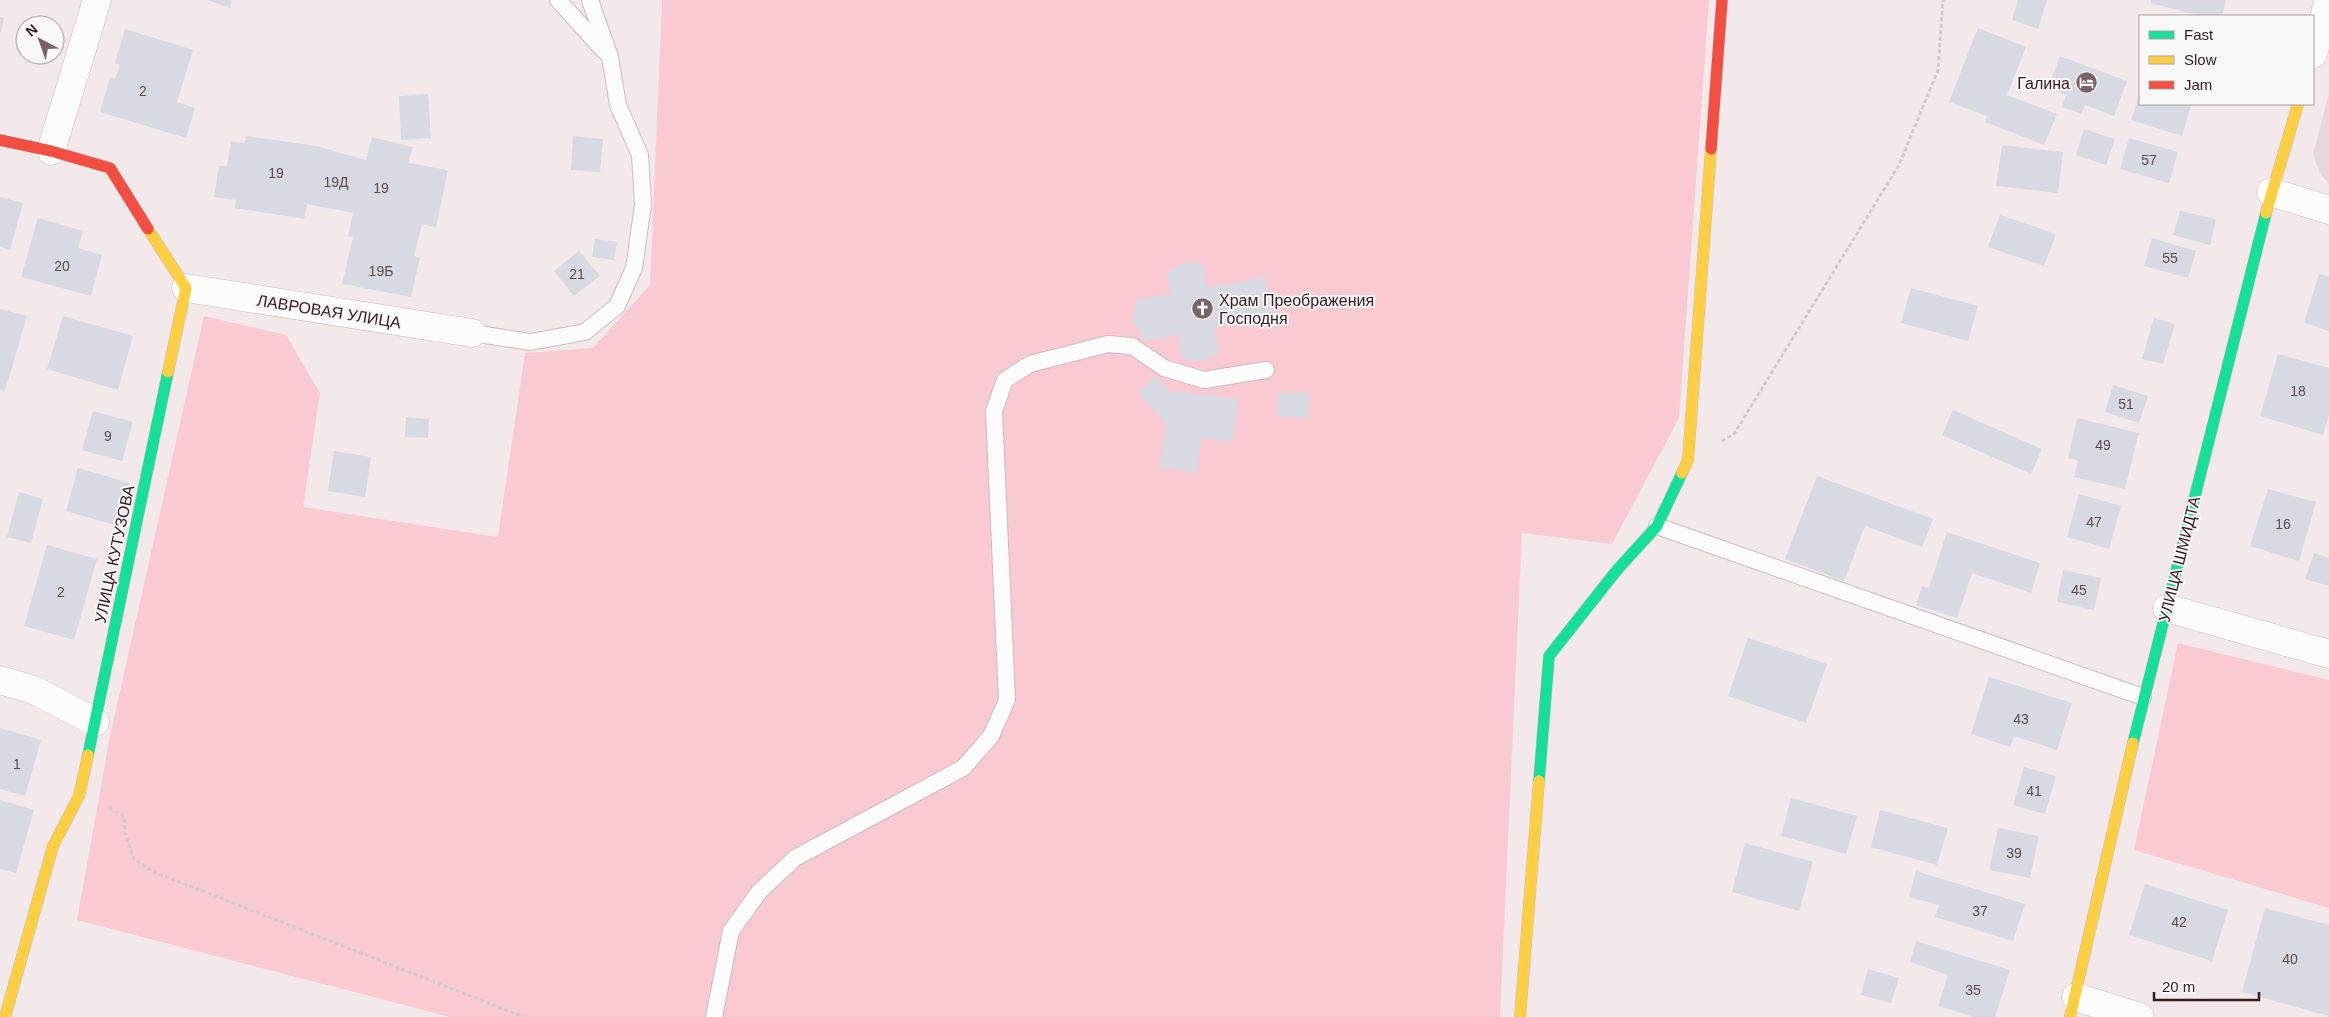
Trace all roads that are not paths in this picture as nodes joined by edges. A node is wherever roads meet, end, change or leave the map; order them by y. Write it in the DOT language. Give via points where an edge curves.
graph roads {
  1 [pos="98,0"];
  2 [pos="558,0"];
  3 [pos="590,0"];
  4 [pos="1722,0"];
  5 [pos="2329,0"];
  6 [pos="2314,51"];
  7 [pos="610,57"];
  8 [pos="2298,105"];
  9 [pos="0,140"];
  10 [pos="51,151"];
  11 [pos="2271,192"];
  12 [pos="2329,210"];
  13 [pos="186,288"];
  14 [pos="472,334"];
  15 [pos="1266,370"];
  16 [pos="1656,526"];
  17 [pos="2167,608"];
  18 [pos="2329,654"];
  19 [pos="0,680"];
  20 [pos="2143,697"];
  21 [pos="95,722"];
  22 [pos="2073,1007"];
  23 [pos="5,1017"];
  24 [pos="714,1017"];
  25 [pos="1520,1017"];
  26 [pos="2140,1017"];
  1 -- 10 [label="street"];
  2 -- 7 [label="lane"];
  3 -- 7 [label="lane"];
  4 -- 16 [label="street" via="1688,460"];
  5 -- 6 [label="street"];
  7 -- 14 [label="lane" via="618,105 640,155 643,205 634,268 617,306 585,332 530,342"];
  8 -- 11 [label="street, УЛИЦА ШМИДТА"];
  9 -- 10 [label="street"];
  10 -- 13 [label="street" via="110,168"];
  11 -- 12 [label="street"];
  11 -- 17 [label="street, УЛИЦА ШМИДТА"];
  13 -- 14 [label="street, ЛАВРОВАЯ УЛИЦА"];
  13 -- 21 [label="street, УЛИЦА КУТУЗОВА"];
  15 -- 24 [label="lane" via="1204,380 1164,368 1132,346 1108,344 1030,364 1005,380 994,411 1007,700 991,736 963,768 795,858 759,892 731,931"];
  16 -- 20 [label="lane"];
  16 -- 25 [label="street" via="1549,656"];
  17 -- 18 [label="street"];
  17 -- 20 [label="street, УЛИЦА ШМИДТА"];
  19 -- 21 [label="street" via="34,690"];
  20 -- 22 [label="street, УЛИЦА ШМИДТА"];
  21 -- 23 [label="street, УЛИЦА КУТУЗОВА" via="78,796 53,846"];
  22 -- 26 [label="street"];
}
